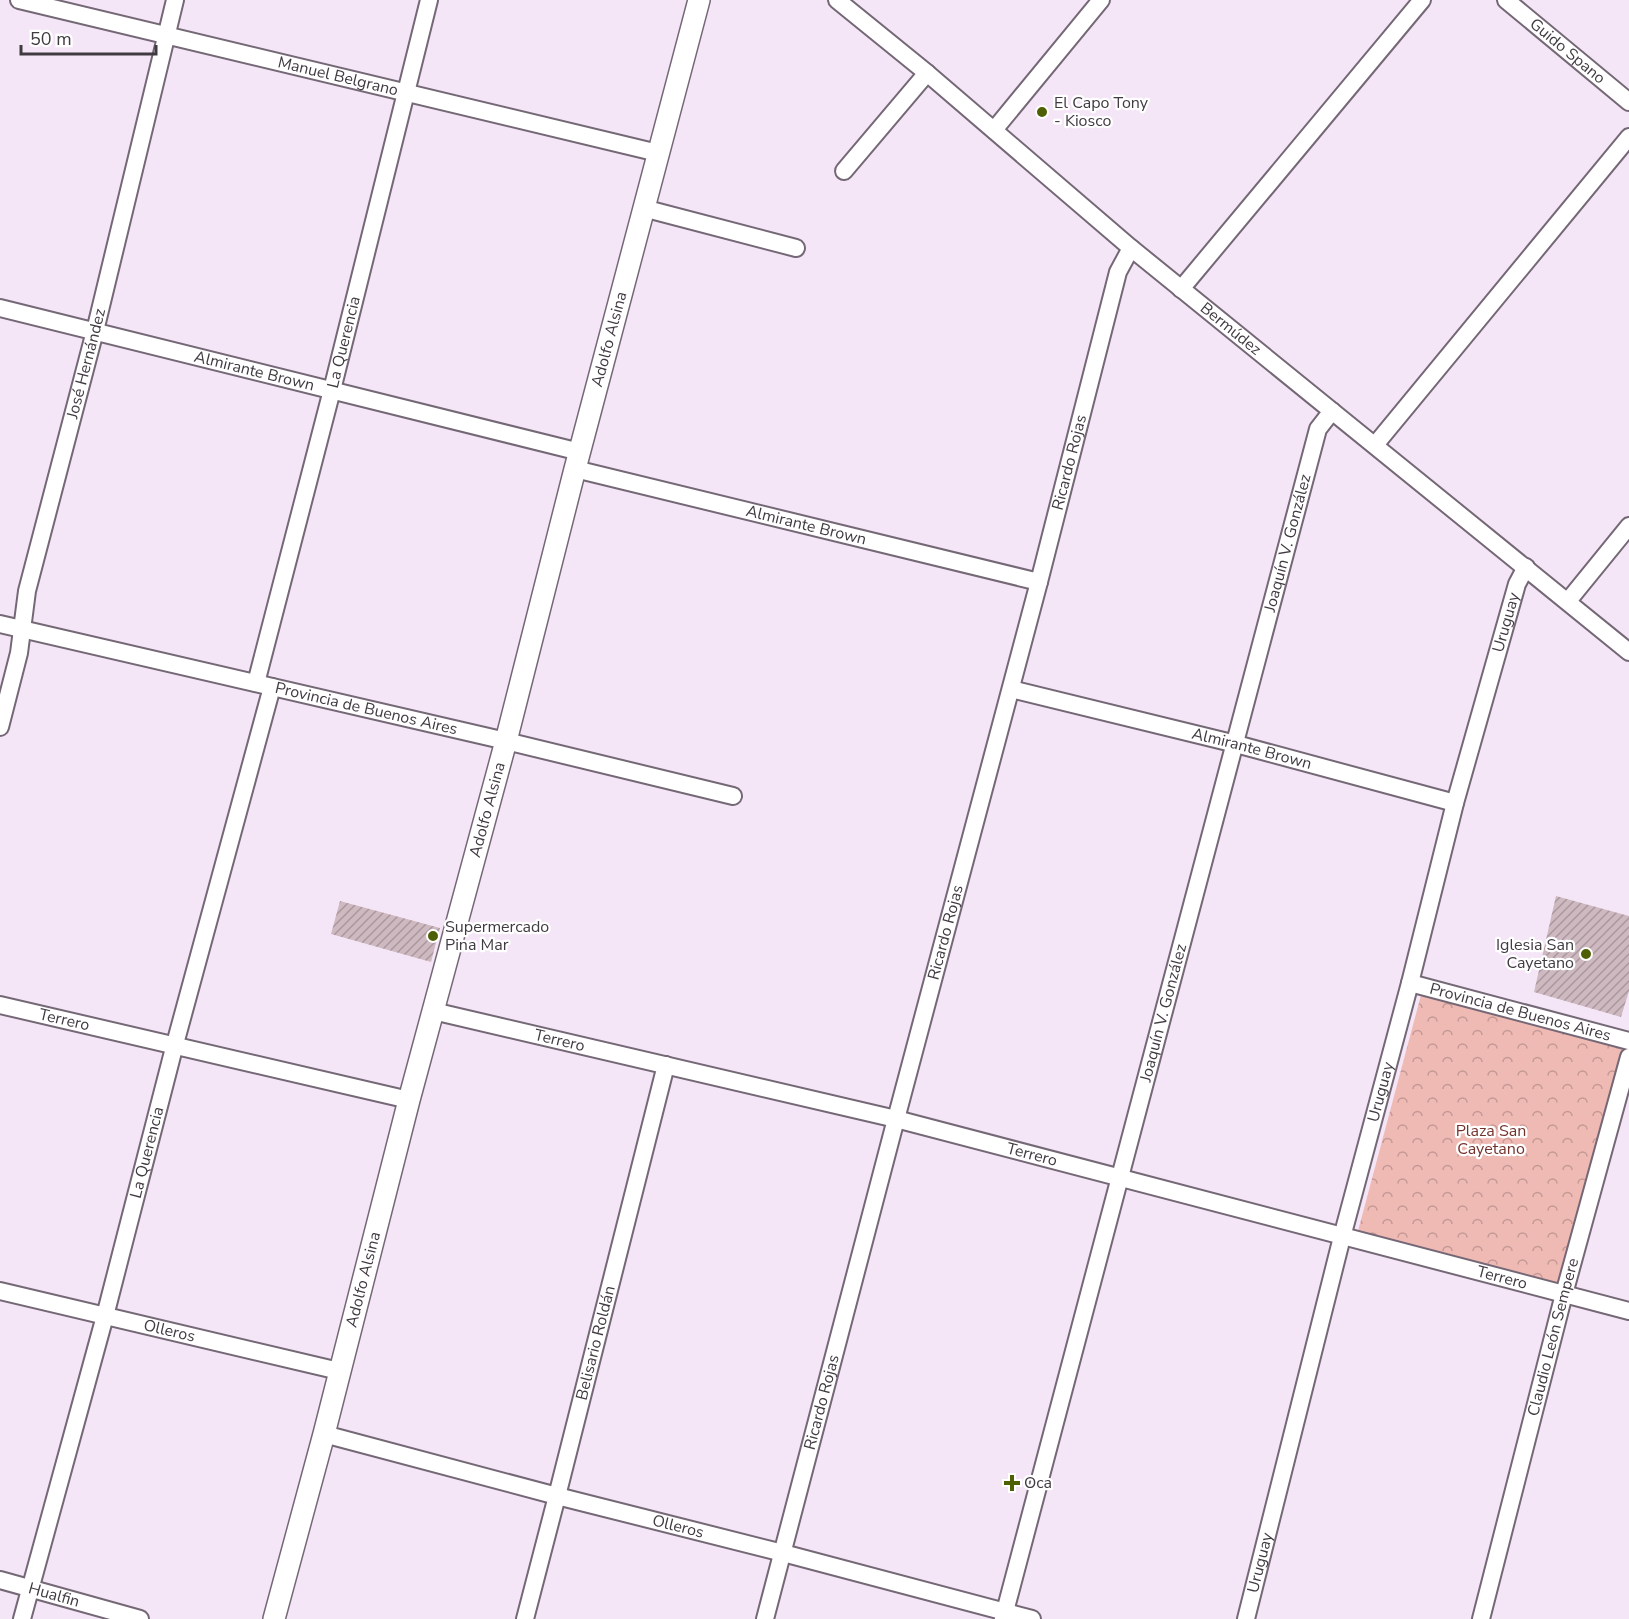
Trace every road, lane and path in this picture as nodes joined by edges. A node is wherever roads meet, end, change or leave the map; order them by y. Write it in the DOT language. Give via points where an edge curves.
graph roads {
  1 [pos="19,0"];
  2 [pos="175,0"];
  3 [pos="429,0"];
  4 [pos="699,0"];
  5 [pos="837,0"];
  6 [pos="1101,0"];
  7 [pos="1422,0"];
  8 [pos="1506,0"];
  9 [pos="166,35"];
  10 [pos="927,73"];
  11 [pos="405,93"];
  12 [pos="1629,102"];
  13 [pos="993,130"];
  14 [pos="1629,137"];
  15 [pos="658,153"];
  16 [pos="844,171"];
  17 [pos="643,208"];
  18 [pos="796,248"];
  19 [pos="1131,248"];
  20 [pos="1181,288"];
  21 [pos="0,308"];
  22 [pos="95,331"];
  23 [pos="332,390"];
  24 [pos="1332,411"];
  25 [pos="1375,445"];
  26 [pos="577,460"];
  27 [pos="1629,526"];
  28 [pos="1526,567"];
  29 [pos="1039,582"];
  30 [pos="1568,601"];
  31 [pos="0,624"];
  32 [pos="23,629"];
  33 [pos="1629,652"];
  34 [pos="264,685"];
  35 [pos="1011,689"];
  36 [pos="0,727"];
  37 [pos="506,741"];
  38 [pos="1236,744"];
  39 [pos="733,796"];
  40 [pos="1455,803"];
  41 [pos="1410,983"];
  42 [pos="0,1005"];
  43 [pos="433,1011"];
  44 [pos="1629,1041"];
  45 [pos="175,1044"];
  46 [pos="1629,1057"];
  47 [pos="666,1065"];
  48 [pos="409,1100"];
  49 [pos="896,1119"];
  50 [pos="1119,1179"];
  51 [pos="1342,1237"];
  52 [pos="0,1291"];
  53 [pos="1564,1294"];
  54 [pos="1629,1311"];
  55 [pos="105,1316"];
  56 [pos="339,1371"];
  57 [pos="324,1434"];
  58 [pos="557,1496"];
  59 [pos="783,1552"];
  60 [pos="0,1581"];
  61 [pos="30,1589"];
  62 [pos="1004,1615"];
  63 [pos="22,1619"];
  64 [pos="140,1619"];
  65 [pos="274,1619"];
  66 [pos="525,1619"];
  67 [pos="765,1619"];
  68 [pos="1032,1619"];
  69 [pos="1246,1619"];
  70 [pos="1481,1619"];
  1 -- 9 [label="street, Manuel Belgrano"];
  2 -- 9 [label="street, José Hernández"];
  3 -- 11 [label="street, La Querencia"];
  4 -- 15 [label="street, Adolfo Alsina"];
  5 -- 10 [label="street, Bermúdez"];
  6 -- 13 [label="street"];
  7 -- 20 [label="street"];
  8 -- 12 [label="street, Guido Spano"];
  9 -- 11 [label="street, Manuel Belgrano"];
  9 -- 22 [label="street, José Hernández"];
  10 -- 13 [label="street, Bermúdez"];
  10 -- 16 [label="street"];
  11 -- 15 [label="street, Manuel Belgrano"];
  11 -- 23 [label="street, La Querencia"];
  13 -- 19 [label="street, Bermúdez"];
  14 -- 25 [label="street"];
  15 -- 17 [label="street, Adolfo Alsina"];
  17 -- 18 [label="street"];
  17 -- 26 [label="street, Adolfo Alsina"];
  19 -- 20 [label="street, Bermúdez"];
  19 -- 29 [label="street, Ricardo Rojas" via="1118,272"];
  20 -- 24 [label="street, Bermúdez"];
  21 -- 22 [label="street, Almirante Brown"];
  22 -- 23 [label="street, Almirante Brown"];
  22 -- 32 [label="street, José Hernández" via="27,591"];
  23 -- 26 [label="street, Almirante Brown"];
  23 -- 34 [label="street, La Querencia"];
  24 -- 25 [label="street, Bermúdez"];
  24 -- 38 [label="street, Joaquín V. González" via="1318,429"];
  25 -- 28 [label="street, Bermúdez"];
  26 -- 29 [label="street, Almirante Brown"];
  26 -- 37 [label="street, Adolfo Alsina"];
  27 -- 30 [label="street"];
  28 -- 30 [label="street, Bermúdez"];
  28 -- 40 [label="street, Uruguay" via="1517,584"];
  29 -- 35 [label="street, Ricardo Rojas"];
  30 -- 33 [label="street, Bermúdez"];
  31 -- 32 [label="street, Provincia de Buenos Aires"];
  32 -- 34 [label="street, Provincia de Buenos Aires"];
  32 -- 36 [label="street, José Hernández"];
  34 -- 37 [label="street, Provincia de Buenos Aires"];
  34 -- 45 [label="street, La Querencia"];
  35 -- 38 [label="street, Almirante Brown"];
  35 -- 49 [label="street, Ricardo Rojas"];
  37 -- 39 [label="street, Provincia de Buenos Aires"];
  37 -- 43 [label="street, Adolfo Alsina"];
  38 -- 40 [label="street, Almirante Brown"];
  38 -- 50 [label="street, Joaquín V. González"];
  40 -- 41 [label="street, Uruguay"];
  41 -- 44 [label="street, Provincia de Buenos Aires"];
  41 -- 51 [label="street, Uruguay"];
  42 -- 45 [label="street, Terrero"];
  43 -- 47 [label="street, Terrero"];
  43 -- 48 [label="street, Adolfo Alsina"];
  45 -- 48 [label="street, Terrero"];
  45 -- 55 [label="street, La Querencia"];
  46 -- 53 [label="street, Claudio León Sempere"];
  47 -- 49 [label="street, Terrero"];
  47 -- 58 [label="street, Belisario Roldán"];
  48 -- 56 [label="street, Adolfo Alsina"];
  49 -- 50 [label="street, Terrero"];
  49 -- 59 [label="street, Ricardo Rojas"];
  50 -- 51 [label="street, Terrero"];
  50 -- 62 [label="street, Joaquín V. González"];
  51 -- 53 [label="street, Terrero"];
  51 -- 69 [label="street, Uruguay"];
  52 -- 55 [label="street, Olleros"];
  53 -- 54 [label="street, Terrero"];
  53 -- 70 [label="street, Claudio León Sempere"];
  55 -- 56 [label="street, Olleros"];
  55 -- 61 [label="street, La Querencia"];
  56 -- 57 [label="street, Adolfo Alsina"];
  57 -- 58 [label="street, Olleros"];
  57 -- 65 [label="street, Adolfo Alsina"];
  58 -- 59 [label="street, Olleros"];
  58 -- 66 [label="street, Belisario Roldán"];
  59 -- 62 [label="street, Olleros"];
  59 -- 67 [label="street, Ricardo Rojas"];
  60 -- 61 [label="street, Hualfin"];
  61 -- 63 [label="street, La Querencia"];
  61 -- 64 [label="street, Hualfin"];
  62 -- 68 [label="street, Olleros"];
}
